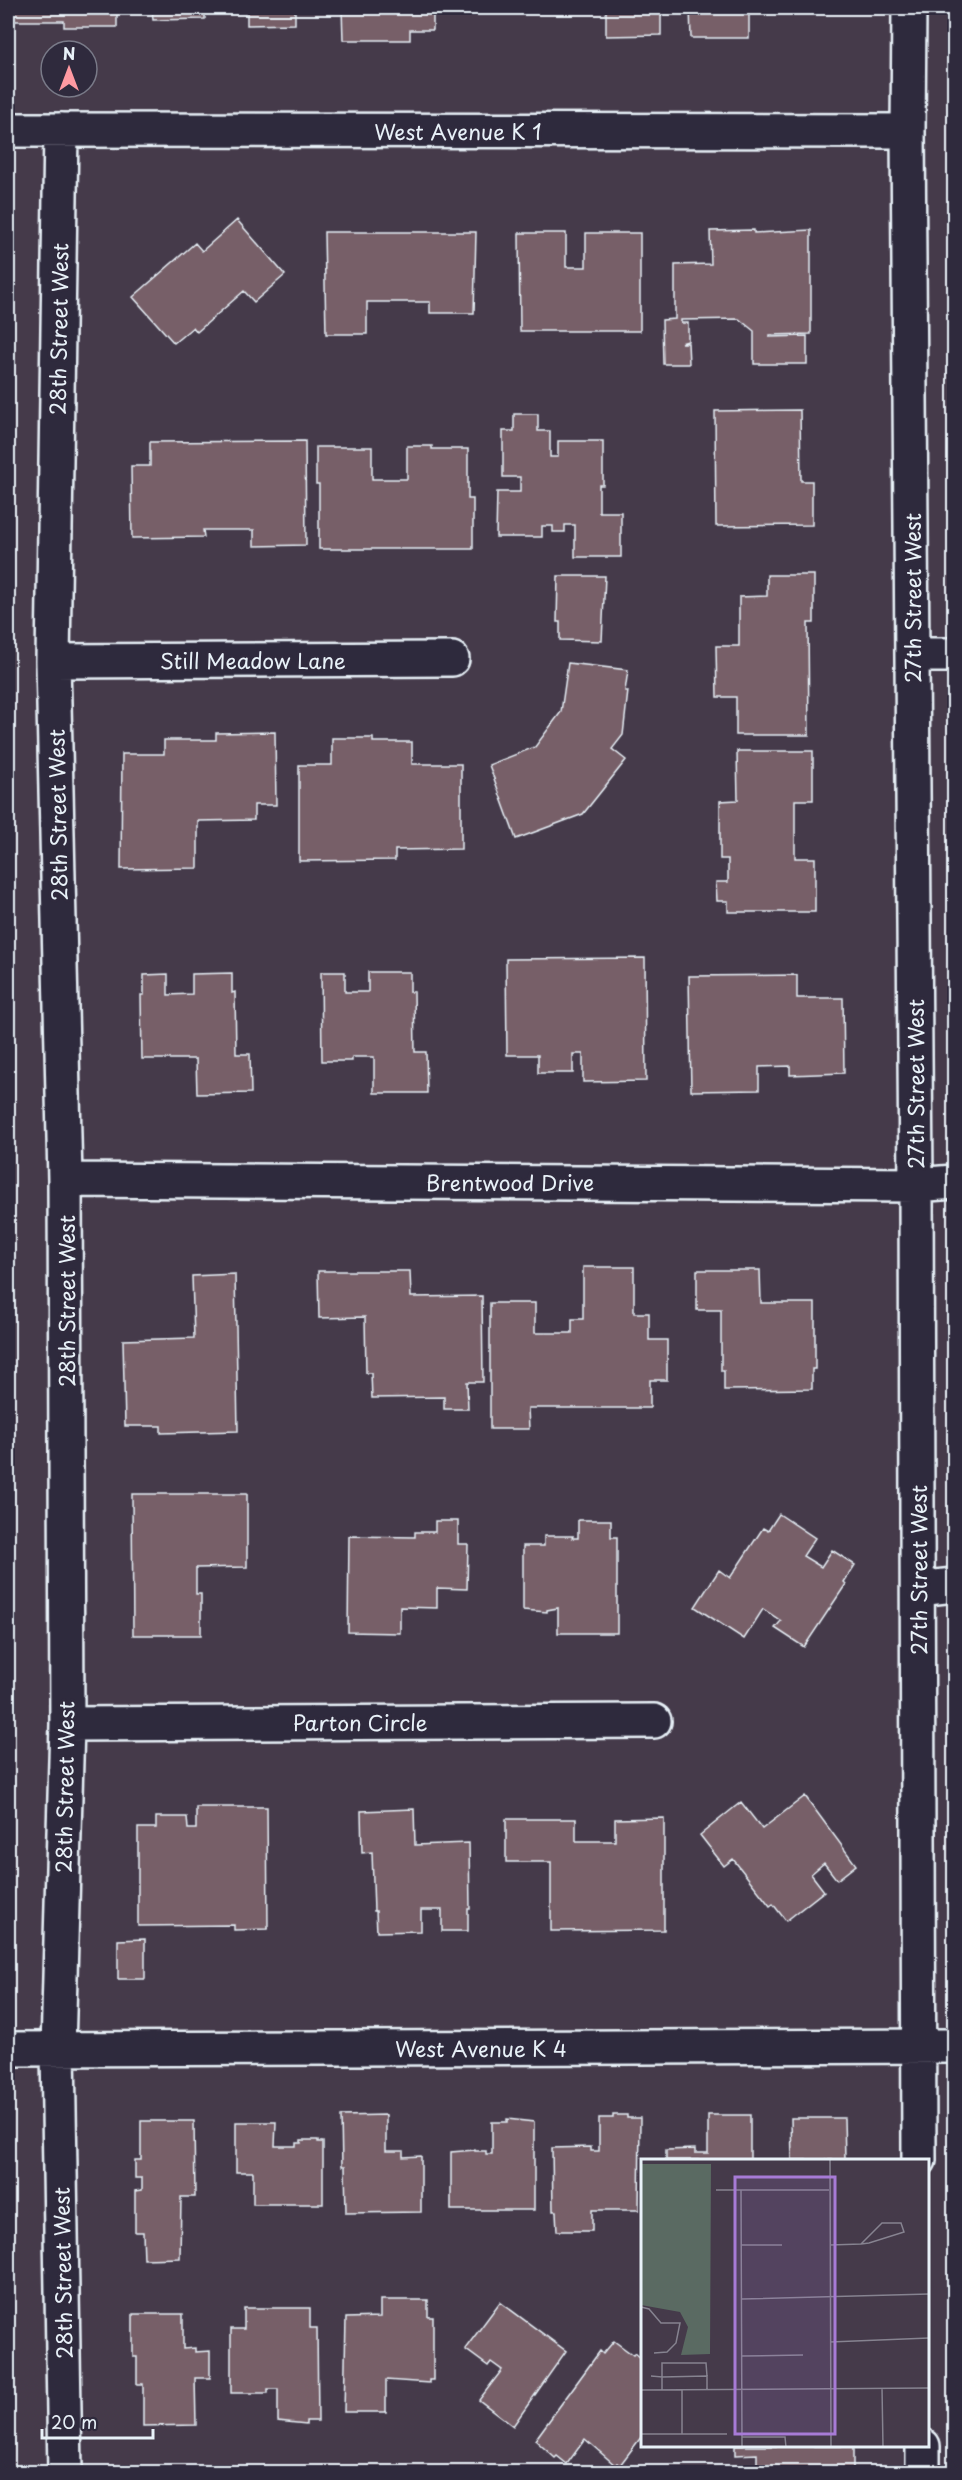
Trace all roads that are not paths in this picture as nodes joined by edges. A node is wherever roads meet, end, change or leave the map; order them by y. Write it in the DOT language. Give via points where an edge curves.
graph roads {
  1 [pos="909,8"];
  2 [pos="8,130"];
  3 [pos="61,130"];
  4 [pos="908,131"];
  5 [pos="912,655"];
  6 [pos="954,655"];
  7 [pos="452,659"];
  8 [pos="53,661"];
  9 [pos="65,1180"];
  10 [pos="954,1182"];
  11 [pos="916,1185"];
  12 [pos="954,1585"];
  13 [pos="918,1589"];
  14 [pos="654,1721"];
  15 [pos="67,1724"];
  16 [pos="954,2046"];
  17 [pos="918,2047"];
  18 [pos="8,2049"];
  19 [pos="58,2049"];
  20 [pos="919,2159"];
  21 [pos="923,2447"];
  22 [pos="65,2472"];
  23 [pos="923,2472"];
  1 -- 4 [label="street, 27th Street West"];
  2 -- 3 [label="street, West Avenue K 1"];
  3 -- 4 [label="street, West Avenue K 1"];
  3 -- 8 [label="street, 28th Street West"];
  4 -- 5 [label="street, 27th Street West"];
  5 -- 6 [label="street"];
  5 -- 11 [label="street, 27th Street West"];
  7 -- 8 [label="street, Still Meadow Lane"];
  8 -- 9 [label="street, 28th Street West"];
  9 -- 11 [label="street, Brentwood Drive"];
  9 -- 15 [label="street, 28th Street West"];
  10 -- 11 [label="street, Brentwood Drive"];
  11 -- 13 [label="street, 27th Street West"];
  12 -- 13 [label="street"];
  13 -- 17 [label="street, 27th Street West"];
  14 -- 15 [label="street, Parton Circle"];
  15 -- 19 [label="street, 28th Street West"];
  16 -- 17 [label="street, West Avenue K 4"];
  17 -- 19 [label="street, West Avenue K 4"];
  17 -- 20 [label="street, 27th Street West"];
  18 -- 19 [label="street, West Avenue K 4"];
  19 -- 22 [label="street, 28th Street West"];
  21 -- 23 [label="street"];
}
